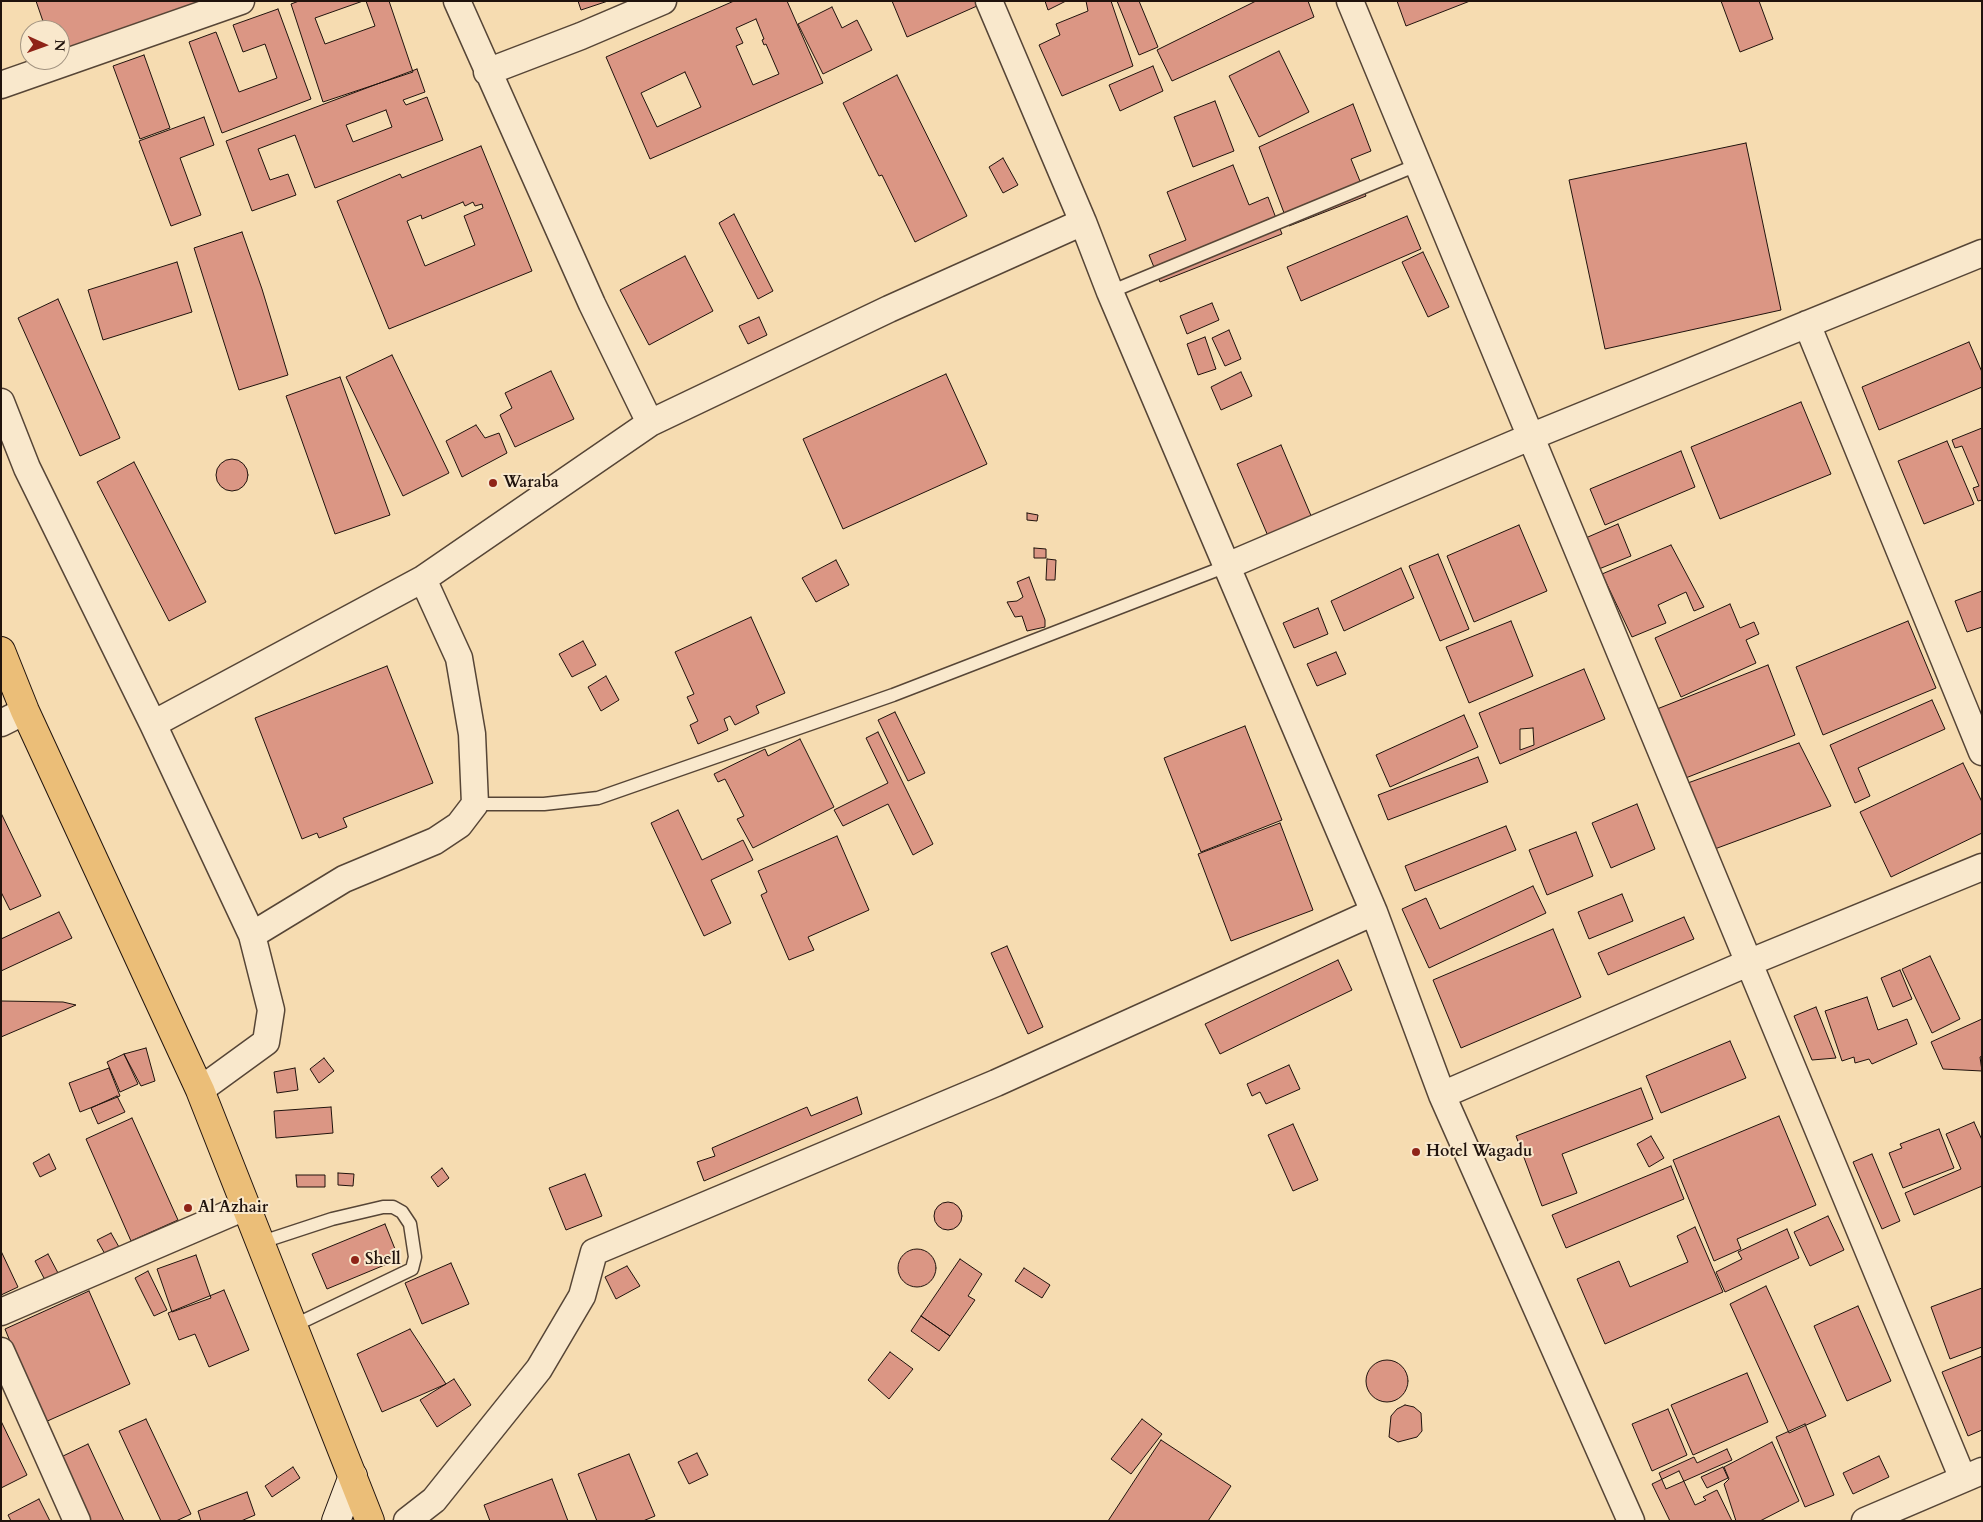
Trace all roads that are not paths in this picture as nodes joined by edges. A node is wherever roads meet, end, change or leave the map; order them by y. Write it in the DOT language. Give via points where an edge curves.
graph roads {
  1 [pos="241,1"];
  2 [pos="457,1"];
  3 [pos="663,1"];
  4 [pos="989,1"];
  5 [pos="1350,1"];
  6 [pos="487,72"];
  7 [pos="1,85"];
  8 [pos="1417,165"];
  9 [pos="1082,222"];
  10 [pos="1982,253"];
  11 [pos="1110,292"];
  12 [pos="1807,324"];
  13 [pos="1,402"];
  14 [pos="650,423"];
  15 [pos="1530,437"];
  16 [pos="1226,566"];
  17 [pos="423,579"];
  18 [pos="1,651"];
  19 [pos="13,717"];
  20 [pos="153,724"];
  21 [pos="1982,752"];
  22 [pos="475,804"];
  23 [pos="1982,867"];
  24 [pos="1374,912"];
  25 [pos="252,935"];
  26 [pos="1748,963"];
  27 [pos="200,1090"];
  28 [pos="1442,1095"];
  29 [pos="245,1207"];
  30 [pos="259,1243"];
  31 [pos="1,1312"];
  32 [pos="293,1326"];
  33 [pos="2,1353"];
  34 [pos="1972,1475"];
  35 [pos="353,1476"];
  36 [pos="77,1521"];
  37 [pos="336,1521"];
  38 [pos="370,1521"];
  39 [pos="407,1521"];
  40 [pos="1631,1521"];
  41 [pos="1865,1521"];
  1 -- 7 [label="street"];
  2 -- 6 [label="street"];
  3 -- 6 [label="street"];
  4 -- 9 [label="street"];
  5 -- 8 [label="street"];
  6 -- 14 [label="street"];
  8 -- 11 [label="lane"];
  8 -- 15 [label="street"];
  9 -- 11 [label="street"];
  9 -- 14 [label="street" via="889,309"];
  10 -- 12 [label="street"];
  11 -- 16 [label="street"];
  12 -- 15 [label="street"];
  12 -- 21 [label="street"];
  13 -- 20 [label="street" via="27,468"];
  14 -- 17 [label="street"];
  15 -- 16 [label="street"];
  15 -- 26 [label="street"];
  16 -- 22 [label="lane" via="893,695 598,798 544,804"];
  16 -- 24 [label="street"];
  17 -- 20 [label="street"];
  17 -- 22 [label="street" via="459,658 472,734"];
  18 -- 19 [label="main road"];
  19 -- 27 [label="main road"];
  20 -- 25 [label="street"];
  22 -- 25 [label="street" via="459,825 435,841 344,879"];
  23 -- 26 [label="street"];
  24 -- 28 [label="street"];
  24 -- 39 [label="street" via="996,1083 594,1252 582,1296 539,1369 434,1500"];
  25 -- 27 [label="street" via="271,1010 266,1042"];
  26 -- 28 [label="street"];
  26 -- 34 [label="street"];
  27 -- 29 [label="main road"];
  28 -- 40 [label="street"];
  29 -- 30 [label="main road"];
  29 -- 31 [label="street"];
  30 -- 32 [label="main road"];
  30 -- 32 [label="lane" via="332,1219 383,1207 402,1212 410,1224 415,1257 412,1269"];
  32 -- 35 [label="main road"];
  33 -- 36 [label="street"];
  34 -- 41 [label="street"];
  35 -- 37 [label="main road"];
  35 -- 38 [label="main road"];
}
